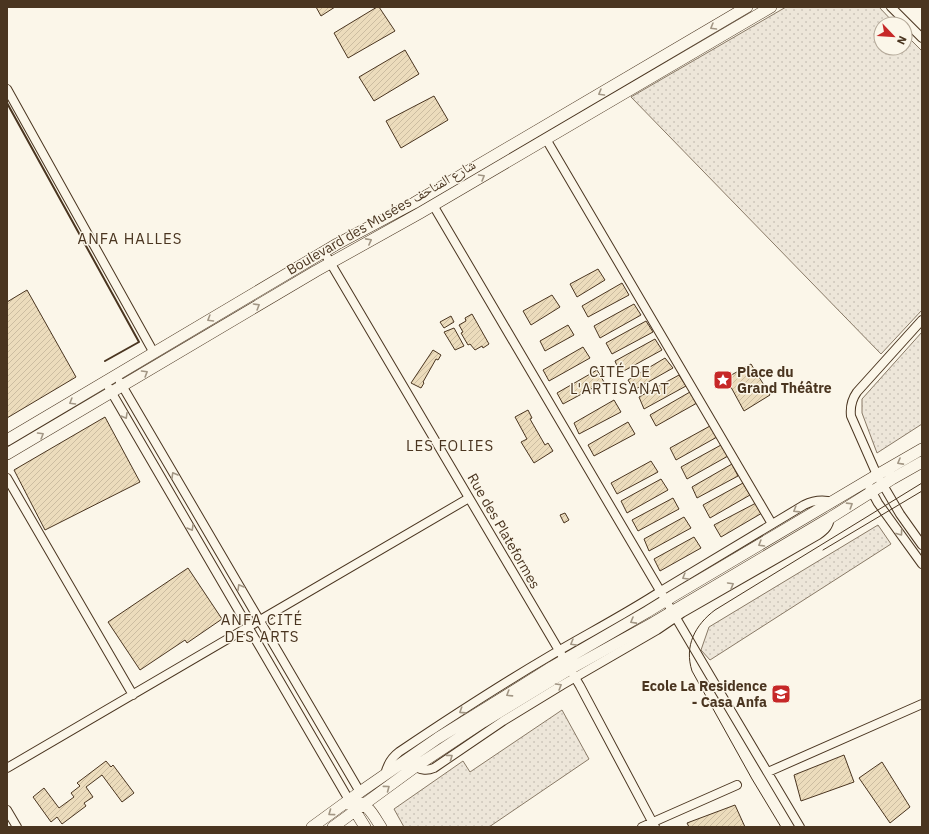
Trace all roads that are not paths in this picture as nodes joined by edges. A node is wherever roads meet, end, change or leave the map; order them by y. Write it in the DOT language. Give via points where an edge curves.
graph roads {
  1 [pos="747,7"];
  2 [pos="771,7"];
  3 [pos="891,7"];
  4 [pos="922,38"];
  5 [pos="7,89"];
  6 [pos="546,139"];
  7 [pos="433,205"];
  8 [pos="324,252"];
  9 [pos="331,262"];
  10 [pos="922,320"];
  11 [pos="154,353"];
  12 [pos="116,376"];
  13 [pos="106,382"];
  14 [pos="122,386"];
  15 [pos="112,393"];
  16 [pos="7,440"];
  17 [pos="922,449"];
  18 [pos="7,454"];
  19 [pos="922,462"];
  20 [pos="877,475"];
  21 [pos="7,478"];
  22 [pos="866,481"];
  23 [pos="883,485"];
  24 [pos="872,492"];
  25 [pos="469,498"];
  26 [pos="833,502"];
  27 [pos="772,524"];
  28 [pos="922,545"];
  29 [pos="922,564"];
  30 [pos="663,596"];
  31 [pos="674,614"];
  32 [pos="260,621"];
  33 [pos="249,628"];
  34 [pos="567,664"];
  35 [pos="133,695"];
  36 [pos="922,704"];
  37 [pos="7,768"];
  38 [pos="768,772"];
  39 [pos="737,785"];
  40 [pos="360,792"];
  41 [pos="349,800"];
  42 [pos="360,808"];
  43 [pos="7,810"];
  44 [pos="654,825"];
  45 [pos="17,827"];
  46 [pos="312,827"];
  47 [pos="333,827"];
  48 [pos="365,827"];
  49 [pos="381,827"];
  50 [pos="642,827"];
  51 [pos="800,827"];
  1 -- 8 [label="street, Boulevard des Musées شارع المتاحف, one-way" via="414,203"];
  2 -- 6 [label="street, Boulevard des Musées شارع المتاحف"];
  3 -- 4 [label="street"];
  5 -- 11 [label="street"];
  7 -- 6 [label="street, Boulevard des Musées شارع المتاحف, one-way"];
  6 -- 27 [label="street"];
  9 -- 7 [label="street, Boulevard des Musées شارع المتاحف, one-way"];
  7 -- 30 [label="street"];
  8 -- 9 [label="street, Rue des Plateformes"];
  8 -- 11 [label="street, Boulevard des Musées شارع المتاحف, one-way"];
  14 -- 9 [label="street, Boulevard des Musées شارع المتاحف, one-way"];
  9 -- 25 [label="street, Rue des Plateformes"];
  10 -- 20 [label="street" via="857,392 852,401 851,416"];
  11 -- 12 [label="street, Boulevard des Musées شارع المتاحف"];
  12 -- 13 [label="street, Boulevard des Musées شارع المتاحف"];
  12 -- 14 [label="street"];
  13 -- 15 [label="street"];
  13 -- 16 [label="street, Boulevard des Musées شارع المتاحف, one-way"];
  14 -- 15 [label="street, Boulevard des Musées شارع المتاحف"];
  32 -- 14 [label="street, one-way"];
  18 -- 15 [label="street, Boulevard des Musées شارع المتاحف, one-way"];
  15 -- 33 [label="street, one-way"];
  17 -- 20 [label="street, one-way"];
  19 -- 23 [label="street"];
  20 -- 22 [label="street"];
  20 -- 23 [label="street"];
  21 -- 35 [label="street"];
  22 -- 24 [label="street"];
  22 -- 26 [label="street"];
  23 -- 24 [label="street"];
  23 -- 28 [label="street"];
  24 -- 29 [label="street, one-way"];
  31 -- 24 [label="street, one-way"];
  25 -- 32 [label="street"];
  25 -- 34 [label="street, Rue des Plateformes"];
  26 -- 27 [label="street, one-way" via="813,501"];
  26 -- 30 [label="street, one-way"];
  27 -- 30 [label="street, one-way"];
  30 -- 31 [label="street"];
  30 -- 34 [label="street, one-way" via="647,612"];
  31 -- 34 [label="street"];
  31 -- 38 [label="street"];
  32 -- 33 [label="street"];
  32 -- 40 [label="street"];
  33 -- 35 [label="street"];
  33 -- 41 [label="street"];
  34 -- 40 [label="street, one-way" via="438,738"];
  42 -- 34 [label="street, one-way" via="415,767"];
  34 -- 44 [label="street, Rue des Plateformes"];
  35 -- 37 [label="street"];
  36 -- 38 [label="street"];
  38 -- 51 [label="street"];
  39 -- 44 [label="street"];
  40 -- 41 [label="street"];
  41 -- 42 [label="street"];
  41 -- 46 [label="street, one-way"];
  42 -- 47 [label="street"];
  42 -- 48 [label="street"];
  42 -- 49 [label="street" via="371,812"];
  43 -- 45 [label="street"];
  44 -- 50 [label="street"];
}
